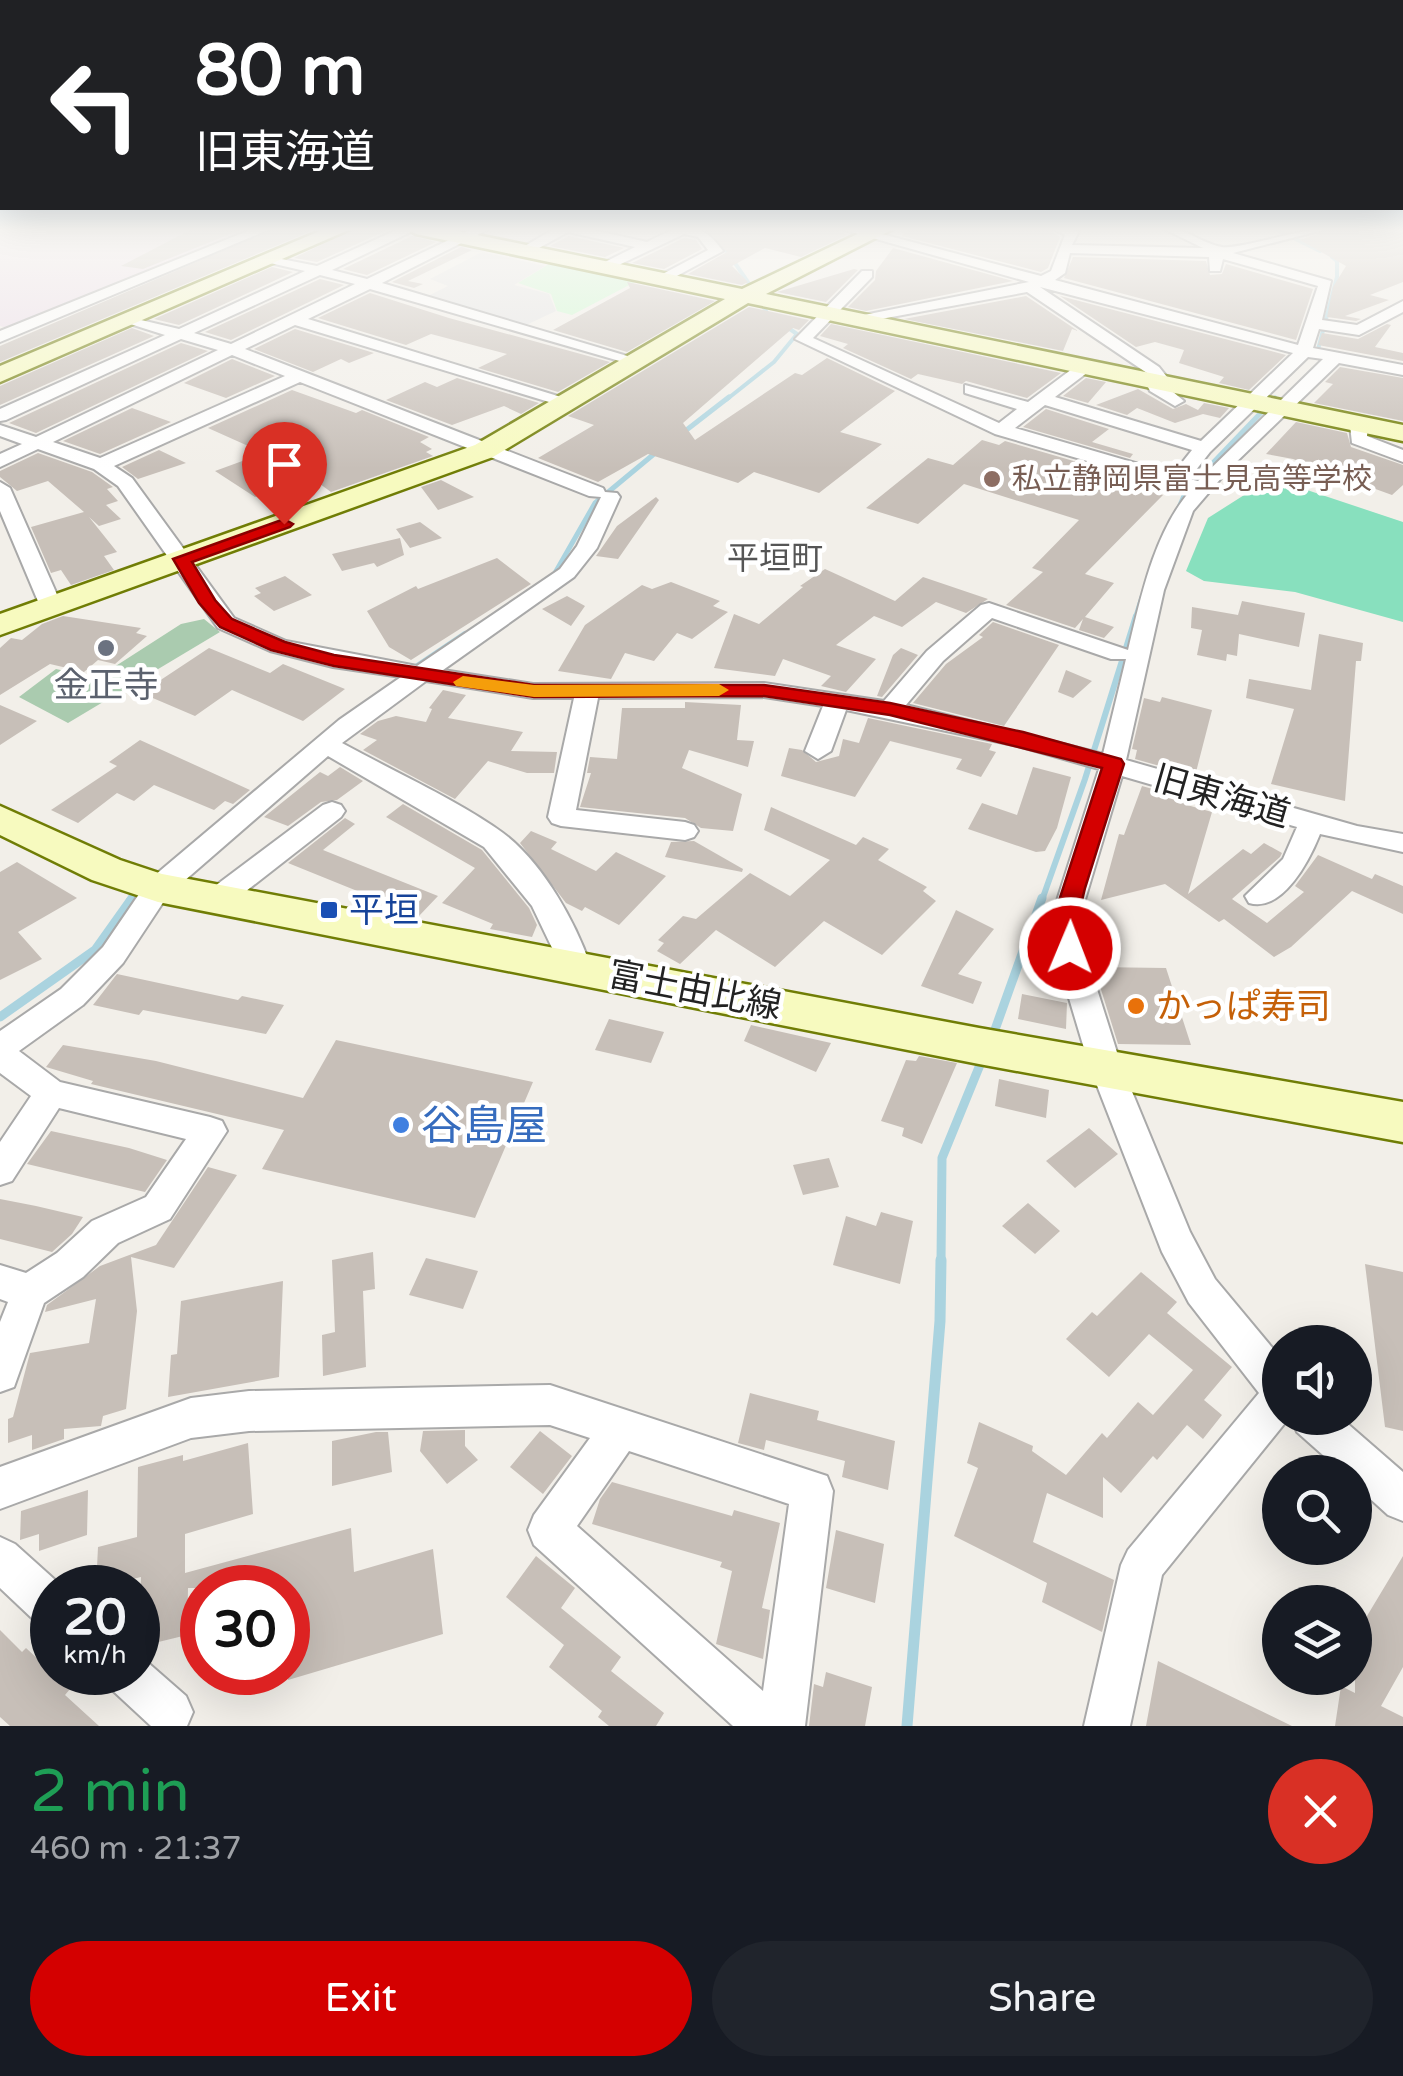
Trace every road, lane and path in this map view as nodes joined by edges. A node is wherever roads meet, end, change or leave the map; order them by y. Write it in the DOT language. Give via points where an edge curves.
graph roads {
  1 [pos="68,309"];
  2 [pos="84,309"];
  3 [pos="154,309"];
  4 [pos="237,309"];
  5 [pos="314,309"];
  6 [pos="451,309"];
  7 [pos="725,309"];
  8 [pos="808,309"];
  9 [pos="834,309"];
  10 [pos="926,309"];
  11 [pos="965,309"];
  12 [pos="1070,309"];
  13 [pos="1136,309"];
  14 [pos="1319,309"];
  15 [pos="1398,309"];
  16 [pos="830,313"];
  17 [pos="982,314"];
  18 [pos="292,319"];
  19 [pos="127,320"];
  20 [pos="864,320"];
  21 [pos="1315,324"];
  22 [pos="182,334"];
  23 [pos="0,337"];
  24 [pos="230,349"];
  25 [pos="1306,351"];
  26 [pos="1333,357"];
  27 [pos="636,361"];
  28 [pos="1086,366"];
  29 [pos="1403,370"];
  30 [pos="0,375"];
  31 [pos="299,376"];
  32 [pos="970,390"];
  33 [pos="1169,392"];
  34 [pos="565,401"];
  35 [pos="1252,401"];
  36 [pos="1036,404"];
  37 [pos="1284,408"];
  38 [pos="0,416"];
  39 [pos="1360,424"];
  40 [pos="0,430"];
  41 [pos="1001,430"];
  42 [pos="1403,433"];
  43 [pos="40,441"];
  44 [pos="1204,448"];
  45 [pos="484,451"];
  46 [pos="1403,456"];
  47 [pos="0,460"];
  48 [pos="100,464"];
  49 [pos="1186,485"];
  50 [pos="0,488"];
  51 [pos="22,533"];
  52 [pos="0,545"];
  53 [pos="182,559"];
  54 [pos="51,606"];
  55 [pos="0,625"];
  56 [pos="1118,654"];
  57 [pos="408,672"];
  58 [pos="587,692"];
  59 [pos="836,701"];
  60 [pos="890,709"];
  61 [pos="326,744"];
  62 [pos="818,750"];
  63 [pos="1100,760"];
  64 [pos="332,811"];
  65 [pos="0,819"];
  66 [pos="1312,822"];
  67 [pos="684,831"];
  68 [pos="1403,844"];
  69 [pos="150,885"];
  70 [pos="1260,896"];
  71 [pos="216,899"];
  72 [pos="576,967"];
  73 [pos="0,1051"];
  74 [pos="1105,1066"];
  75 [pos="50,1093"];
  76 [pos="1403,1122"];
  77 [pos="0,1170"];
  78 [pos="15,1287"];
  79 [pos="1262,1366"];
  80 [pos="0,1373"];
  81 [pos="1262,1420"];
  82 [pos="618,1431"];
  83 [pos="1330,1435"];
  84 [pos="0,1488"];
  85 [pos="1403,1500"];
  86 [pos="0,1559"];
  87 [pos="30,1586"];
  88 [pos="151,1695"];
  89 [pos="170,1712"];
  90 [pos="768,1726"];
  91 [pos="782,1726"];
  92 [pos="1106,1726"];
  1 -- 23 [label="street"];
  2 -- 19 [label="street"];
  3 -- 19 [label="street"];
  4 -- 22 [label="street"];
  5 -- 18 [label="street"];
  6 -- 27 [label="street"];
  7 -- 27 [label="street"];
  8 -- 16 [label="street"];
  9 -- 16 [label="street"];
  10 -- 20 [label="street"];
  11 -- 17 [label="street"];
  12 -- 33 [label="street" via="1153,370"];
  13 -- 25 [label="street"];
  14 -- 21 [label="street"];
  15 -- 21 [label="street" via="1359,330"];
  16 -- 20 [label="street"];
  16 -- 41 [label="street" via="804,339"];
  18 -- 24 [label="street"];
  18 -- 34 [label="street"];
  19 -- 22 [label="street"];
  19 -- 30 [label="street"];
  20 -- 28 [label="street"];
  21 -- 25 [label="street"];
  22 -- 24 [label="street"];
  22 -- 38 [label="street"];
  24 -- 31 [label="street"];
  24 -- 43 [label="street"];
  25 -- 26 [label="street"];
  25 -- 35 [label="street"];
  26 -- 29 [label="street"];
  26 -- 37 [label="street"];
  27 -- 34 [label="street"];
  28 -- 33 [label="street"];
  28 -- 36 [label="street"];
  31 -- 45 [label="street"];
  31 -- 48 [label="street"];
  32 -- 36 [label="street"];
  33 -- 35 [label="street"];
  34 -- 45 [label="street"];
  35 -- 37 [label="street"];
  35 -- 44 [label="street"];
  36 -- 41 [label="street"];
  36 -- 44 [label="street"];
  37 -- 39 [label="street"];
  37 -- 49 [label="street"];
  39 -- 42 [label="street"];
  39 -- 46 [label="street" via="1358,438"];
  40 -- 43 [label="street, 旧東海道"];
  41 -- 49 [label="street"];
  43 -- 47 [label="street"];
  43 -- 48 [label="street, 旧東海道"];
  44 -- 49 [label="street"];
  45 -- 53 [label="street"];
  45 -- 57 [label="street" via="603,494 587,548 566,573"];
  48 -- 53 [label="street, 旧東海道" via="125,482"];
  49 -- 63 [label="street" via="1184,510"];
  50 -- 51 [label="street"];
  51 -- 52 [label="street"];
  51 -- 54 [label="street"];
  53 -- 54 [label="street"];
  53 -- 57 [label="street, 旧東海道" via="226,623 278,646"];
  54 -- 55 [label="street"];
  56 -- 60 [label="street" via="989,610 935,656"];
  57 -- 58 [label="street, 旧東海道"];
  57 -- 61 [label="street"];
  58 -- 59 [label="street, 旧東海道" via="764,690"];
  58 -- 67 [label="street" via="561,817"];
  59 -- 60 [label="street, 旧東海道"];
  59 -- 62 [label="street"];
  60 -- 63 [label="street, 旧東海道"];
  61 -- 69 [label="street"];
  61 -- 72 [label="street" via="510,854"];
  63 -- 66 [label="street, 旧東海道"];
  63 -- 74 [label="street" via="1067,913 1070,948"];
  64 -- 71 [label="street"];
  65 -- 69 [label="street, 富士由比線"];
  66 -- 68 [label="street, 旧東海道"];
  66 -- 70 [label="street" via="1294,864"];
  69 -- 71 [label="street, 富士由比線"];
  69 -- 73 [label="street" via="113,955"];
  71 -- 72 [label="street, 富士由比線"];
  72 -- 74 [label="street, 富士由比線"];
  73 -- 75 [label="street"];
  74 -- 76 [label="street, 富士由比線"];
  74 -- 79 [label="street" via="1175,1240 1202,1291"];
  75 -- 77 [label="street"];
  75 -- 78 [label="street" via="210,1131 158,1208 105,1232 70,1265"];
  78 -- 80 [label="street"];
  81 -- 92 [label="street" via="1142,1565"];
  82 -- 84 [label="street" via="550,1406 249,1411 191,1418"];
  82 -- 90 [label="street" via="549,1530"];
  82 -- 91 [label="street" via="812,1491"];
  83 -- 85 [label="street"];
  86 -- 87 [label="street"];
  88 -- 89 [label="street"];
}
